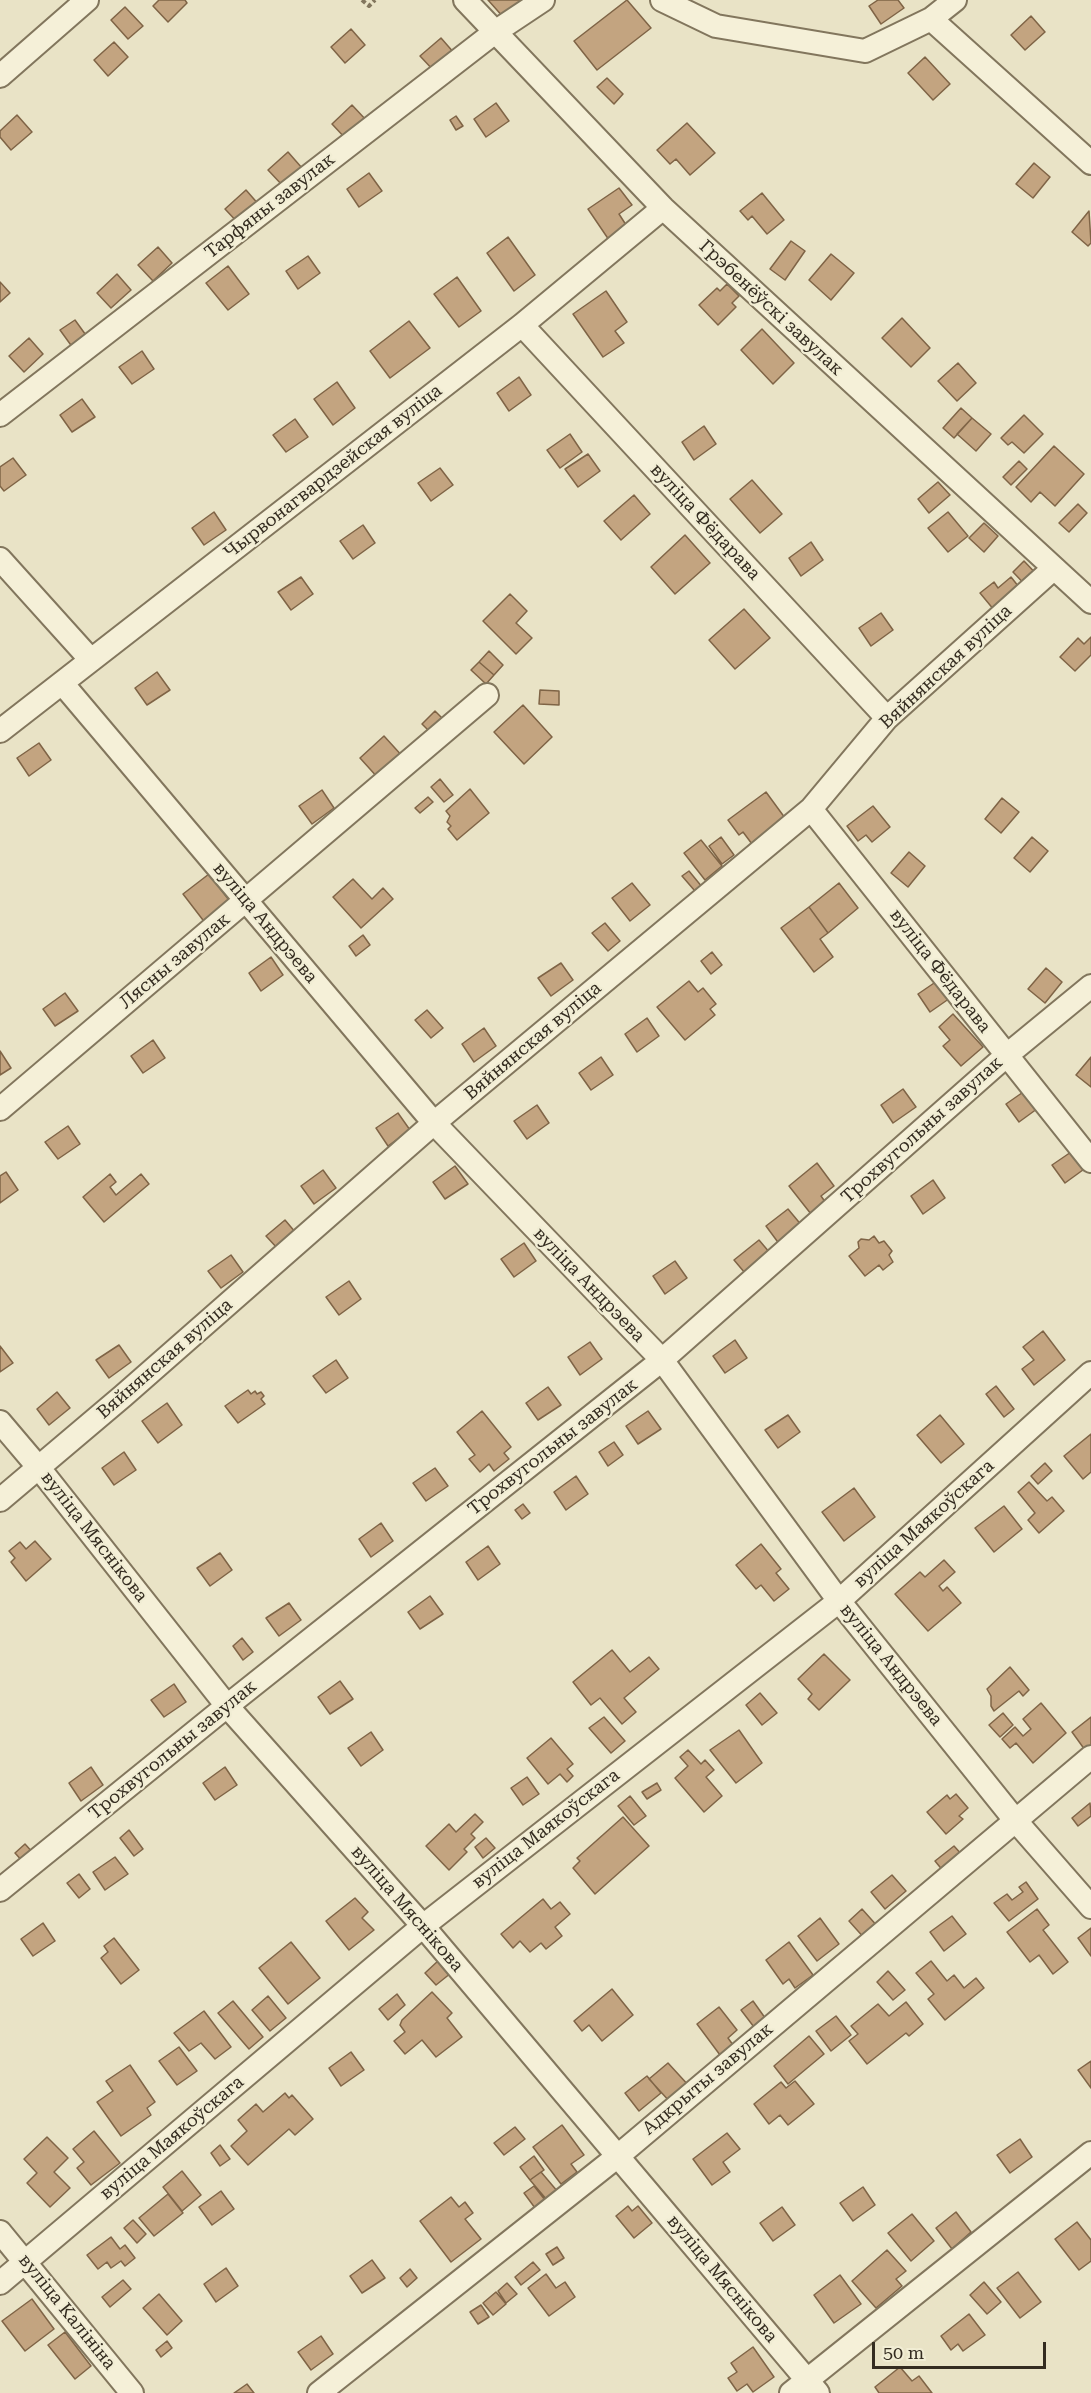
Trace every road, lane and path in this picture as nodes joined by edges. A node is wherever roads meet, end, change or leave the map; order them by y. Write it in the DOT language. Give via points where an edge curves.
graph roads {
  1 [pos="87,0"];
  2 [pos="362,0"];
  3 [pos="375,0"];
  4 [pos="465,0"];
  5 [pos="543,0"];
  6 [pos="662,0"];
  7 [pos="955,0"];
  8 [pos="931,19"];
  9 [pos="495,32"];
  10 [pos="0,76"];
  11 [pos="1091,163"];
  12 [pos="663,208"];
  13 [pos="522,326"];
  14 [pos="0,415"];
  15 [pos="0,559"];
  16 [pos="1053,569"];
  17 [pos="1091,602"];
  18 [pos="91,660"];
  19 [pos="62,683"];
  20 [pos="487,695"];
  21 [pos="887,718"];
  22 [pos="0,731"];
  23 [pos="812,809"];
  24 [pos="246,901"];
  25 [pos="1091,986"];
  26 [pos="1006,1055"];
  27 [pos="0,1109"];
  28 [pos="434,1123"];
  29 [pos="1091,1161"];
  30 [pos="662,1360"];
  31 [pos="1091,1373"];
  32 [pos="0,1422"];
  33 [pos="39,1468"];
  34 [pos="0,1500"];
  35 [pos="839,1601"];
  36 [pos="227,1706"];
  37 [pos="1091,1757"];
  38 [pos="1015,1820"];
  39 [pos="0,1890"];
  40 [pos="1091,1908"];
  41 [pos="423,1926"];
  42 [pos="1091,2153"];
  43 [pos="618,2156"];
  44 [pos="0,2232"];
  45 [pos="26,2262"];
  46 [pos="0,2283"];
  47 [pos="805,2389"];
  48 [pos="132,2393"];
  49 [pos="319,2393"];
  1 -- 10 [label="street"];
  2 -- 3 [label="path" via="369,6"];
  4 -- 9 [label="street, Грэбенёўскі завулак"];
  5 -- 9 [label="street, Тарфяны завулак"];
  6 -- 8 [label="street" via="716,26 865,51"];
  7 -- 8 [label="street"];
  8 -- 11 [label="street"];
  9 -- 12 [label="street, Грэбенёўскі завулак"];
  9 -- 14 [label="street, Тарфяны завулак"];
  12 -- 13 [label="street, Чырвонагвардзейская вуліца"];
  12 -- 16 [label="street, Грэбенёўскі завулак"];
  13 -- 18 [label="street, Чырвонагвардзейская вуліца"];
  13 -- 21 [label="street, вуліца Фёдарава"];
  15 -- 18 [label="street"];
  16 -- 17 [label="street, Грэбенёўскі завулак"];
  16 -- 21 [label="street, Вяйнянская вуліца"];
  18 -- 19 [label="street, Чырвонагвардзейская вуліца"];
  19 -- 22 [label="street, Чырвонагвардзейская вуліца"];
  19 -- 24 [label="street, вуліца Андрэева"];
  20 -- 24 [label="street, Лясны завулак"];
  21 -- 23 [label="street, Вяйнянская вуліца"];
  23 -- 26 [label="street, вуліца Фёдарава"];
  23 -- 28 [label="street, Вяйнянская вуліца"];
  24 -- 27 [label="street, Лясны завулак"];
  24 -- 28 [label="street, вуліца Андрэева"];
  25 -- 26 [label="street, Трохвугольны завулак"];
  26 -- 29 [label="street, вуліца Фёдарава"];
  26 -- 30 [label="street, Трохвугольны завулак"];
  28 -- 30 [label="street, вуліца Андрэева"];
  28 -- 33 [label="street, Вяйнянская вуліца"];
  30 -- 35 [label="street, вуліца Андрэева"];
  30 -- 36 [label="street, Трохвугольны завулак"];
  31 -- 35 [label="street, вуліца Маякоўскага"];
  32 -- 33 [label="street, вуліца Мяснікова"];
  33 -- 34 [label="street, Вяйнянская вуліца"];
  33 -- 36 [label="street, вуліца Мяснікова"];
  35 -- 38 [label="street, вуліца Андрэева"];
  35 -- 41 [label="street, вуліца Маякоўскага"];
  36 -- 39 [label="street, Трохвугольны завулак"];
  36 -- 41 [label="street, вуліца Мяснікова"];
  37 -- 38 [label="street, Адкрыты завулак"];
  38 -- 40 [label="street, вуліца Андрэева"];
  38 -- 43 [label="street, Адкрыты завулак"];
  41 -- 43 [label="street, вуліца Мяснікова"];
  41 -- 45 [label="street, вуліца Маякоўскага"];
  42 -- 47 [label="street"];
  43 -- 47 [label="street, вуліца Мяснікова"];
  43 -- 49 [label="street, Адкрыты завулак"];
  44 -- 45 [label="street, вуліца Калініна"];
  45 -- 46 [label="street, вуліца Маякоўскага"];
  45 -- 48 [label="street, вуліца Калініна"];
}
